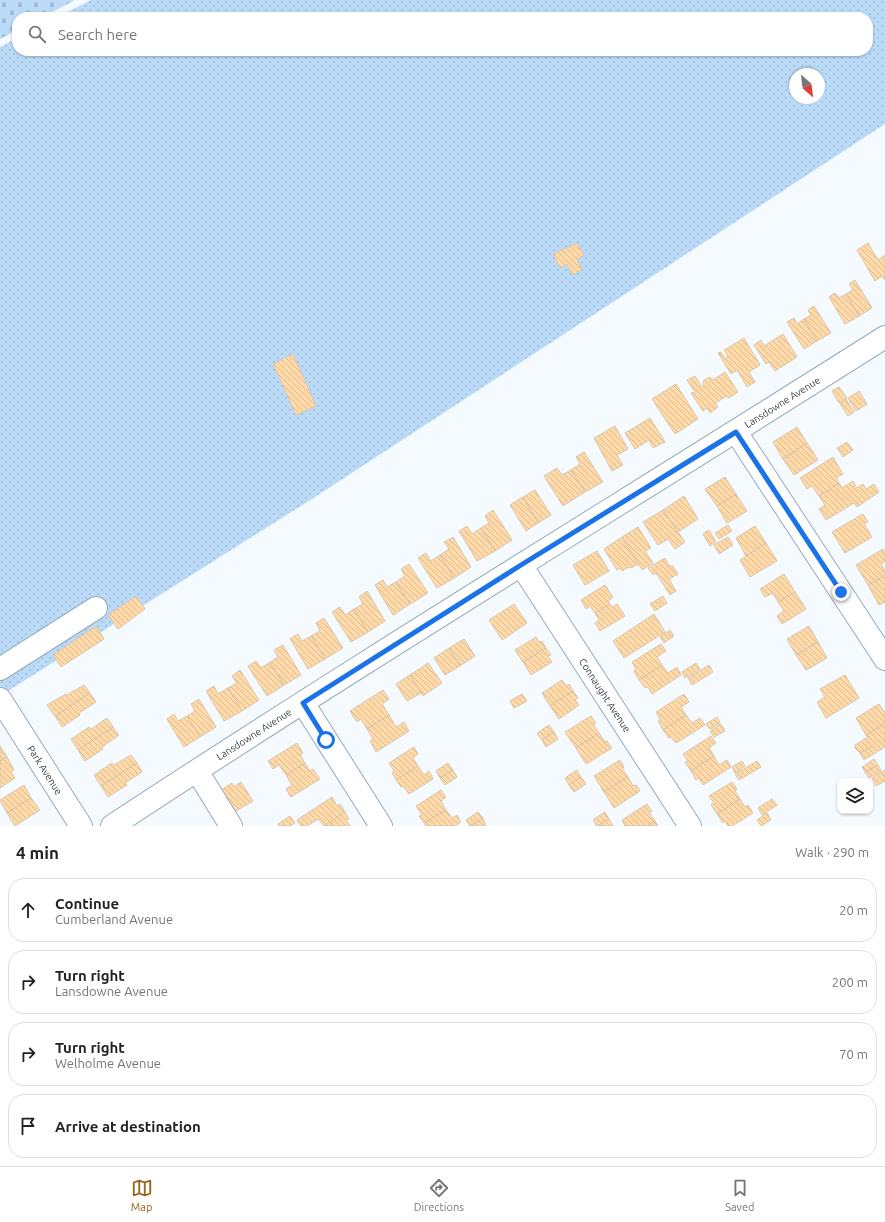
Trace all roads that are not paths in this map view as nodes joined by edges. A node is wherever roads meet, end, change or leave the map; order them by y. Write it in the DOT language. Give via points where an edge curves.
graph roads {
  1 [pos="885,337"];
  2 [pos="736,432"];
  3 [pos="521,565"];
  4 [pos="96,608"];
  5 [pos="885,659"];
  6 [pos="0,669"];
  7 [pos="303,703"];
  8 [pos="3,710"];
  9 [pos="196,771"];
  10 [pos="81,826"];
  11 [pos="112,826"];
  12 [pos="231,826"];
  13 [pos="381,826"];
  14 [pos="690,826"];
  1 -- 2 [label="street, Lansdowne Avenue"];
  2 -- 3 [label="street, Lansdowne Avenue"];
  2 -- 5 [label="street"];
  3 -- 7 [label="street, Lansdowne Avenue"];
  3 -- 14 [label="street, Connaught Avenue"];
  4 -- 6 [label="street"];
  7 -- 9 [label="street, Lansdowne Avenue"];
  7 -- 13 [label="street"];
  8 -- 10 [label="street, Park Avenue"];
  9 -- 11 [label="street, Lansdowne Avenue"];
  9 -- 12 [label="street"];
}
